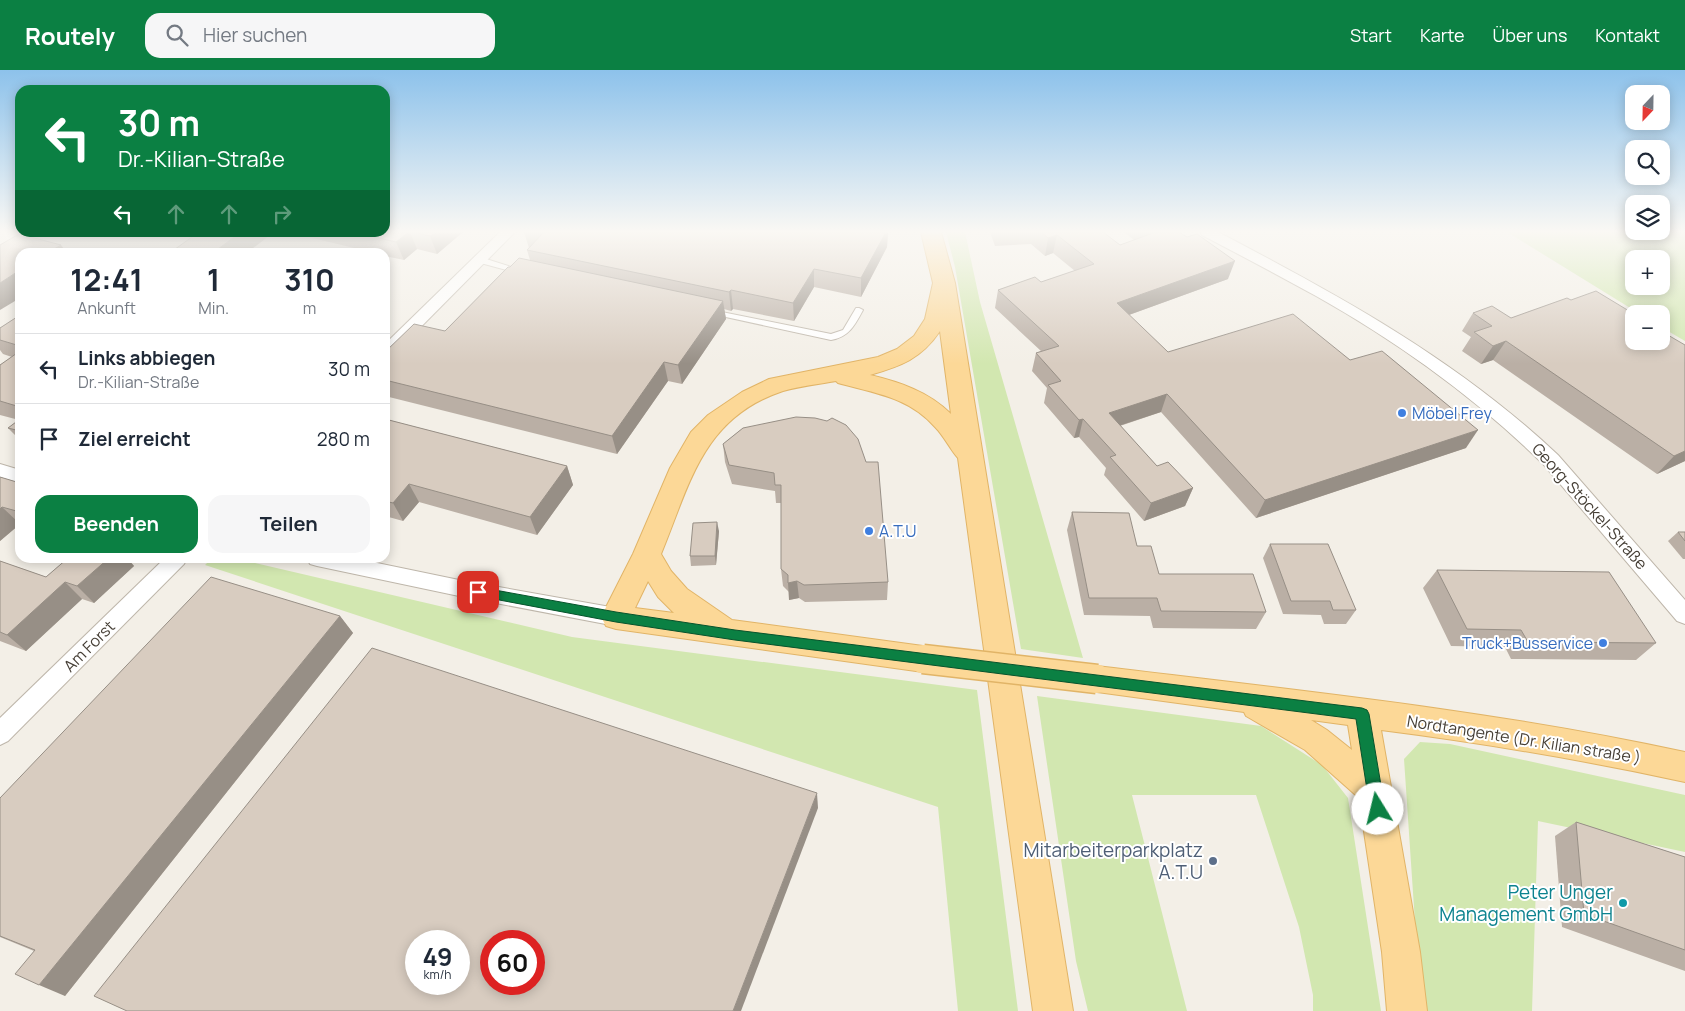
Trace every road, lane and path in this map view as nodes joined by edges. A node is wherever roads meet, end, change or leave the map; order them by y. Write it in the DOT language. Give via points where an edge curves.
graph roads {
  1 [pos="464,276"];
  2 [pos="942,276"];
  3 [pos="1290,276"];
  4 [pos="944,283"];
  5 [pos="859,310"];
  6 [pos="707,311"];
  7 [pos="390,348"];
  8 [pos="828,375"];
  9 [pos="969,456"];
  10 [pos="0,471"];
  11 [pos="15,476"];
  12 [pos="647,553"];
  13 [pos="172,563"];
  14 [pos="341,563"];
  15 [pos="1685,614"];
  16 [pos="616,617"];
  17 [pos="735,635"];
  18 [pos="1237,697"];
  19 [pos="1362,714"];
  20 [pos="0,734"];
  21 [pos="1685,768"];
  22 [pos="1375,791"];
  23 [pos="1053,1011"];
  24 [pos="1407,1011"];
  1 -- 7 [label="street"];
  2 -- 4 [label="main road"];
  3 -- 15 [label="street, Georg-Stöckel-Straße" via="1428,359 1528,438 1551,460"];
  4 -- 8 [label="main road" via="934,324 919,343 899,357 874,368"];
  4 -- 9 [label="main road"];
  5 -- 6 [label="lane" via="843,335 830,337"];
  8 -- 9 [label="main road" via="871,381 925,405 943,420"];
  8 -- 12 [label="main road" via="777,386 727,413 709,428 691,450"];
  9 -- 23 [label="main road"];
  10 -- 11 [label="street"];
  12 -- 16 [label="main road"];
  12 -- 17 [label="main road" via="670,593 701,617"];
  13 -- 20 [label="street, Am Forst"];
  14 -- 16 [label="street"];
  16 -- 17 [label="main road, Nordtangente (Dr. Kilian straße )"];
  17 -- 18 [label="main road, Nordtangente (Dr. Kilian straße ), bridge"];
  18 -- 19 [label="main road, Nordtangente (Dr. Kilian straße )"];
  18 -- 22 [label="main road" via="1268,711 1316,740"];
  19 -- 21 [label="main road, Nordtangente (Dr. Kilian straße )" via="1499,732 1612,751"];
  19 -- 22 [label="main road"];
  22 -- 24 [label="main road" via="1401,952"];
}
